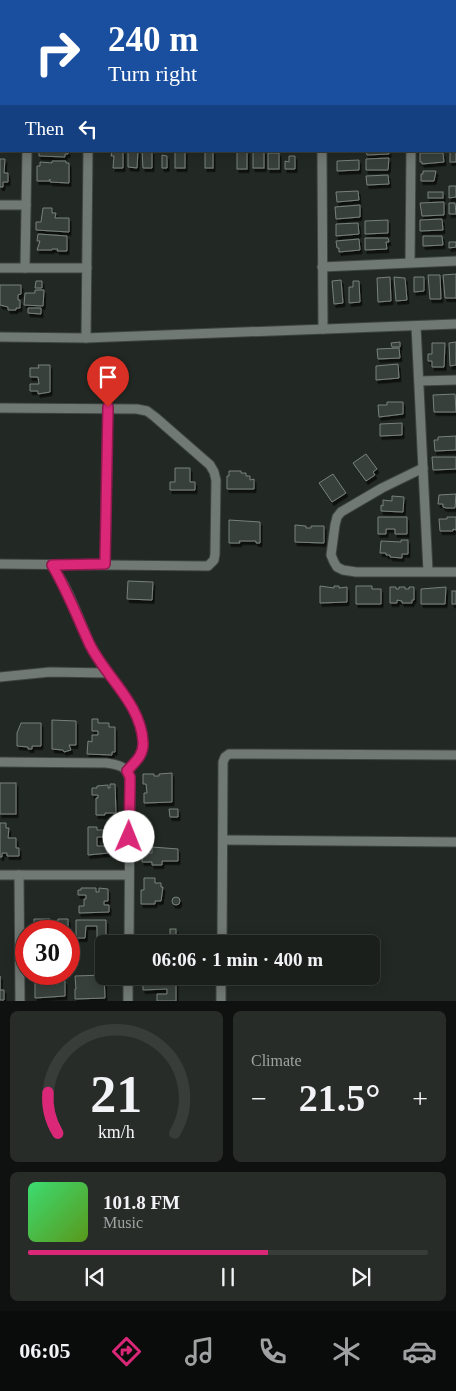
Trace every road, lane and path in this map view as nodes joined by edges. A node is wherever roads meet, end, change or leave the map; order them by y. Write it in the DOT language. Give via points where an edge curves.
graph roads {
  1 [pos="27,152"];
  2 [pos="88,152"];
  3 [pos="322,152"];
  4 [pos="411,152"];
  5 [pos="0,205"];
  6 [pos="26,205"];
  7 [pos="456,260"];
  8 [pos="410,262"];
  9 [pos="322,267"];
  10 [pos="0,268"];
  11 [pos="25,268"];
  12 [pos="87,268"];
  13 [pos="456,324"];
  14 [pos="416,326"];
  15 [pos="323,329"];
  16 [pos="0,337"];
  17 [pos="86,338"];
  18 [pos="456,380"];
  19 [pos="419,381"];
  20 [pos="108,407"];
  21 [pos="0,408"];
  22 [pos="423,468"];
  23 [pos="0,564"];
  24 [pos="105,564"];
  25 [pos="52,565"];
  26 [pos="428,571"];
  27 [pos="456,572"];
  28 [pos="107,673"];
  29 [pos="0,676"];
  30 [pos="456,755"];
  31 [pos="0,762"];
  32 [pos="127,771"];
  33 [pos="223,840"];
  34 [pos="456,842"];
  35 [pos="0,875"];
  36 [pos="19,875"];
  37 [pos="128,875"];
  38 [pos="129,935"];
  39 [pos="222,935"];
  40 [pos="128,985"];
  41 [pos="221,985"];
  42 [pos="20,1001"];
  43 [pos="128,1001"];
  44 [pos="221,1001"];
  1 -- 6 [label="street"];
  2 -- 12 [label="street"];
  3 -- 9 [label="street"];
  4 -- 8 [label="street"];
  5 -- 6 [label="street"];
  6 -- 11 [label="street"];
  7 -- 8 [label="street"];
  8 -- 9 [label="street"];
  9 -- 15 [label="street"];
  10 -- 11 [label="street"];
  11 -- 12 [label="street"];
  12 -- 17 [label="street"];
  13 -- 14 [label="street"];
  14 -- 15 [label="street"];
  14 -- 19 [label="street"];
  15 -- 17 [label="street"];
  16 -- 17 [label="street"];
  18 -- 19 [label="street"];
  19 -- 22 [label="street"];
  20 -- 21 [label="street"];
  20 -- 24 [label="street"];
  20 -- 24 [label="street" via="138,408 155,417 210,465 216,480 215,554 212,564 204,567"];
  22 -- 26 [label="street"];
  22 -- 26 [label="street" via="341,512 335,524 332,555 337,567 343,570"];
  23 -- 25 [label="street"];
  24 -- 25 [label="street"];
  25 -- 28 [label="street"];
  26 -- 27 [label="street"];
  28 -- 29 [label="street" via="50,672"];
  28 -- 32 [label="street" via="120,688 141,727 142,752"];
  30 -- 33 [label="street" via="229,754 223,762"];
  31 -- 32 [label="street" via="106,763 117,764"];
  32 -- 37 [label="street" via="130,777"];
  33 -- 34 [label="street"];
  33 -- 39 [label="street"];
  35 -- 36 [label="street"];
  36 -- 37 [label="street"];
  36 -- 42 [label="street"];
  37 -- 38 [label="street"];
  40 -- 43 [label="street"];
  41 -- 44 [label="street"];
}
